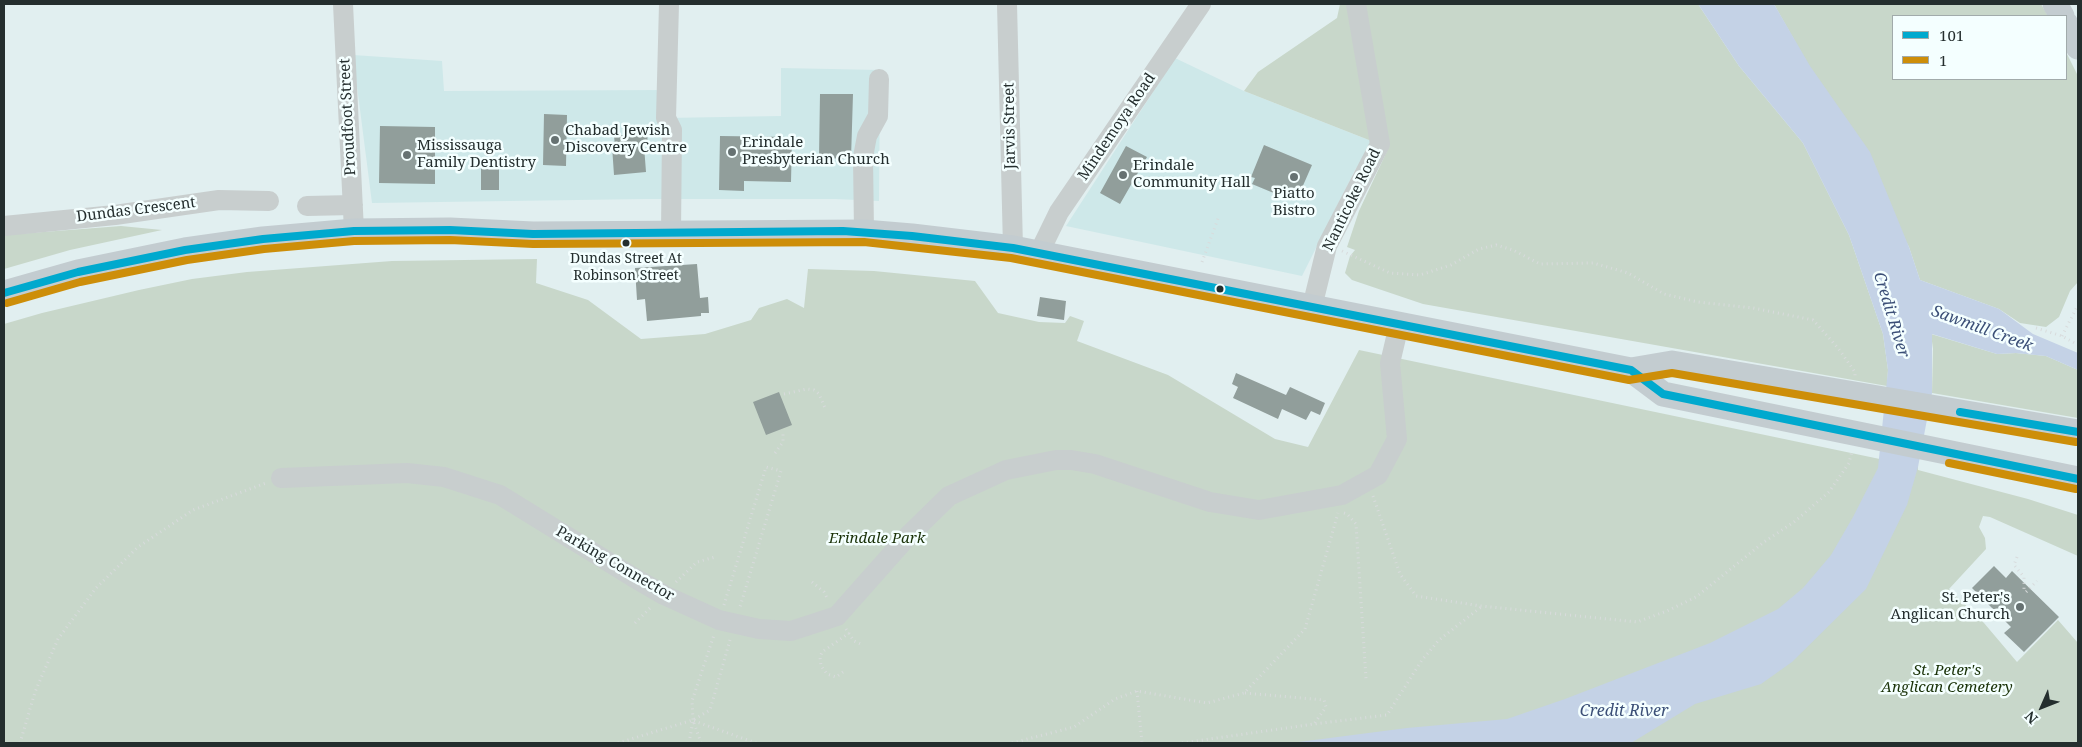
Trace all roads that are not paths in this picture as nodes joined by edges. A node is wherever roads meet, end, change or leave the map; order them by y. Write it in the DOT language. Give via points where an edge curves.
graph roads {
  1 [pos="343,4"];
  2 [pos="669,4"];
  3 [pos="1007,4"];
  4 [pos="1201,4"];
  5 [pos="1356,4"];
  6 [pos="2055,4"];
  7 [pos="2061,15"];
  8 [pos="2067,26"];
  9 [pos="2078,47"];
  10 [pos="879,79"];
  11 [pos="269,200"];
  12 [pos="353,205"];
  13 [pos="307,206"];
  14 [pos="4,226"];
  15 [pos="354,231"];
  16 [pos="864,232"];
  17 [pos="671,233"];
  18 [pos="1013,248"];
  19 [pos="1039,253"];
  20 [pos="4,293"];
  21 [pos="1312,307"];
  22 [pos="1399,325"];
  23 [pos="1630,370"];
  24 [pos="2078,432"];
  25 [pos="281,478"];
  26 [pos="2078,479"];
  1 -- 12 [label="street, Proudfoot Street"];
  2 -- 17 [label="street" via="666,118 672,130"];
  3 -- 18 [label="street, Jarvis Street"];
  4 -- 19 [label="street, Mindemoya Road" via="1060,212"];
  5 -- 21 [label="street, Nanticoke Road" via="1380,144 1328,246"];
  6 -- 7 [label="main road"];
  8 -- 9 [label="main road"];
  10 -- 16 [label="street" via="878,116 862,156"];
  11 -- 14 [label="street, Dundas Crescent" via="219,200"];
  12 -- 13 [label="street"];
  12 -- 15 [label="street, Proudfoot Street"];
  15 -- 17 [label="main road"];
  15 -- 20 [label="main road" via="185,250 78,272"];
  16 -- 17 [label="main road"];
  16 -- 18 [label="main road"];
  18 -- 19 [label="main road"];
  19 -- 21 [label="main road"];
  21 -- 22 [label="main road"];
  22 -- 23 [label="main road"];
  22 -- 25 [label="street, Parking Connector" via="1390,363 1397,439 1378,475 1342,495 1259,510 1210,502 1095,464 1070,460 1006,470 949,496 908,536 837,616 792,631 727,622 633,577 500,495 444,477 407,473"];
  23 -- 24 [label="main road" via="1672,363"];
  23 -- 26 [label="main road" via="1664,394"];
}
